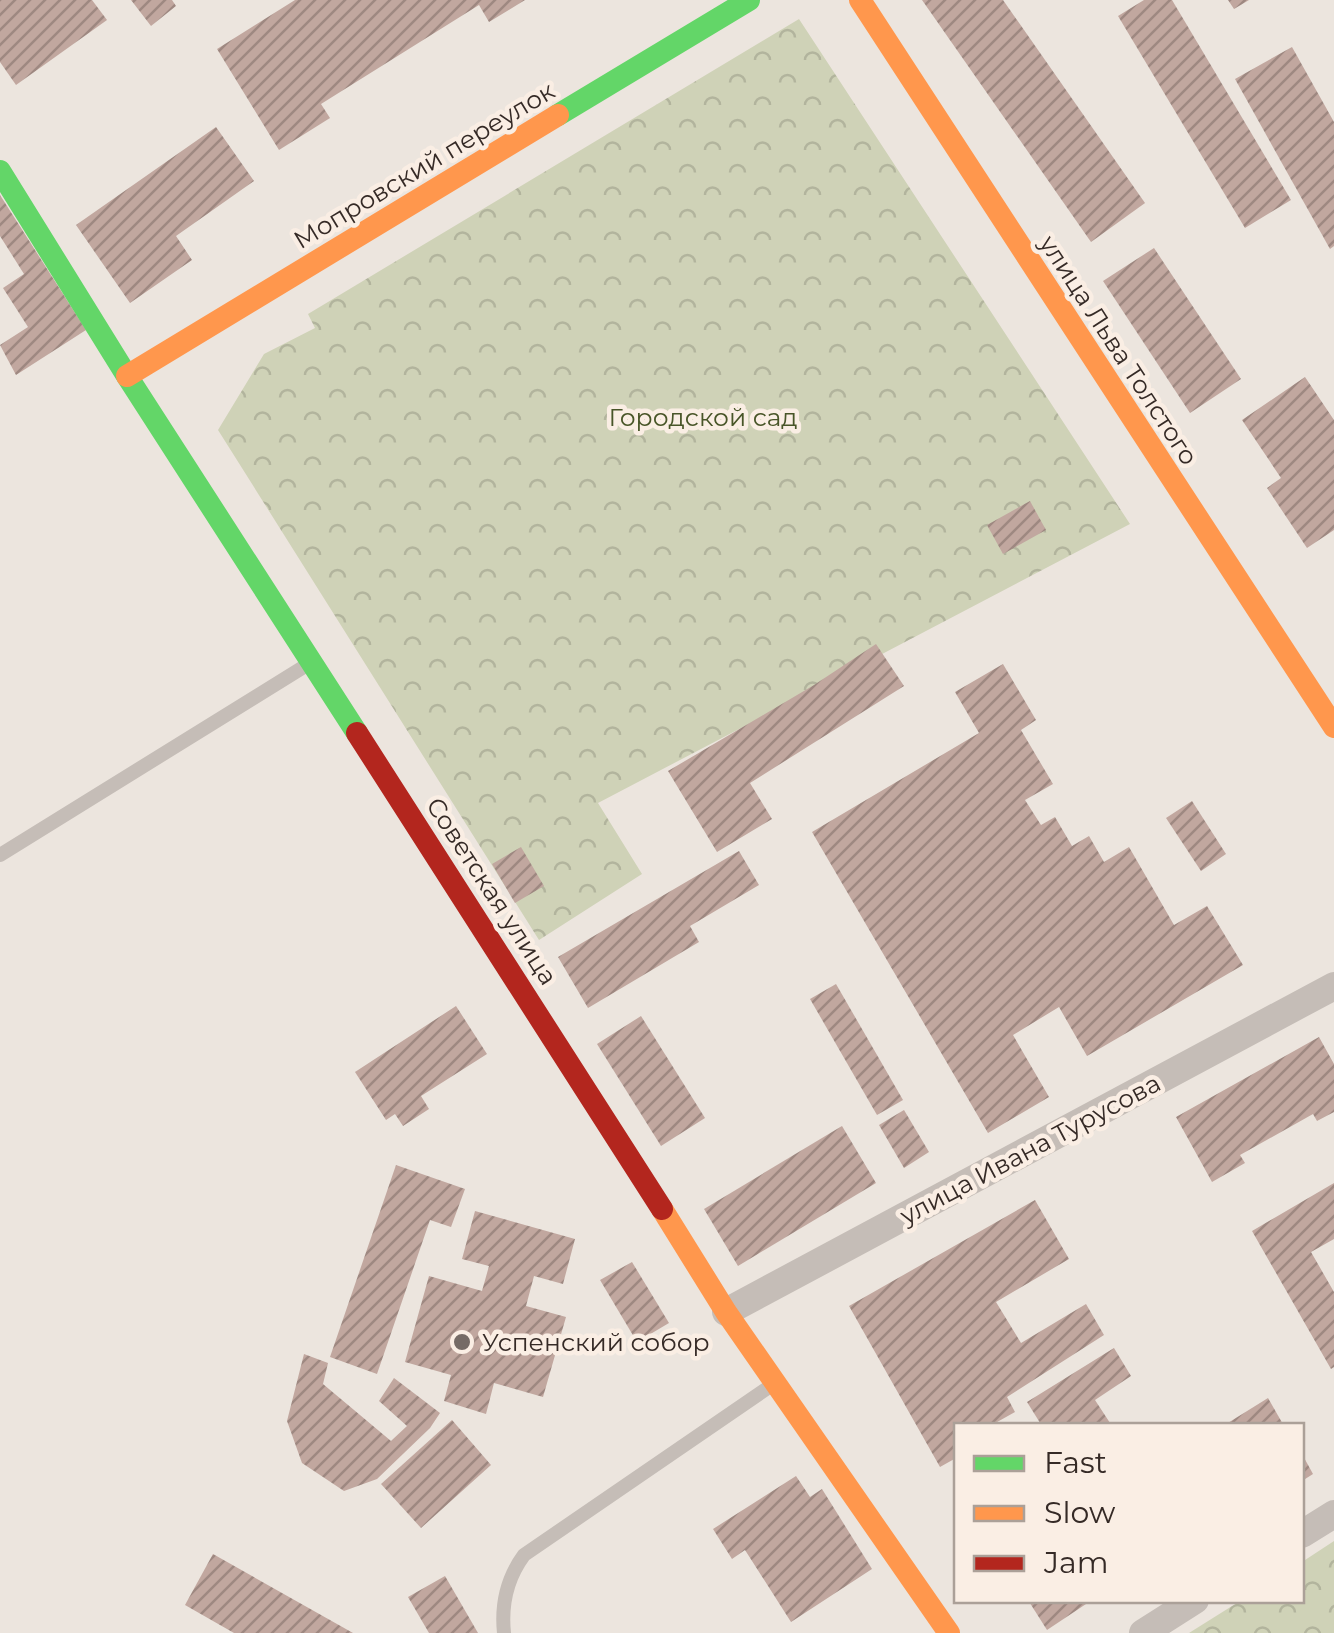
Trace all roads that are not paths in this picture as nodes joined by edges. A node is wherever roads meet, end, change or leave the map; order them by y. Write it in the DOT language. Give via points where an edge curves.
graph roads {
  1 [pos="749,0"];
  2 [pos="860,0"];
  3 [pos="0,170"];
  4 [pos="127,376"];
  5 [pos="312,662"];
  6 [pos="1334,728"];
  7 [pos="0,855"];
  8 [pos="1334,986"];
  9 [pos="726,1312"];
  10 [pos="775,1383"];
  11 [pos="1334,1514"];
  12 [pos="1304,1533"];
  13 [pos="1190,1603"];
  14 [pos="504,1633"];
  15 [pos="949,1633"];
  16 [pos="1142,1633"];
  1 -- 4 [label="street, Мопровский переулок"];
  2 -- 6 [label="street, улица Льва Толстого"];
  3 -- 4 [label="street, Советская улица"];
  4 -- 5 [label="street, Советская улица"];
  5 -- 7 [label="lane"];
  5 -- 9 [label="street, Советская улица"];
  8 -- 9 [label="street, улица Ивана Турусова"];
  9 -- 10 [label="street, Советская улица"];
  10 -- 14 [label="lane" via="524,1555 506,1591"];
  10 -- 15 [label="street, Советская улица"];
  11 -- 12 [label="street"];
  13 -- 16 [label="street"];
}
